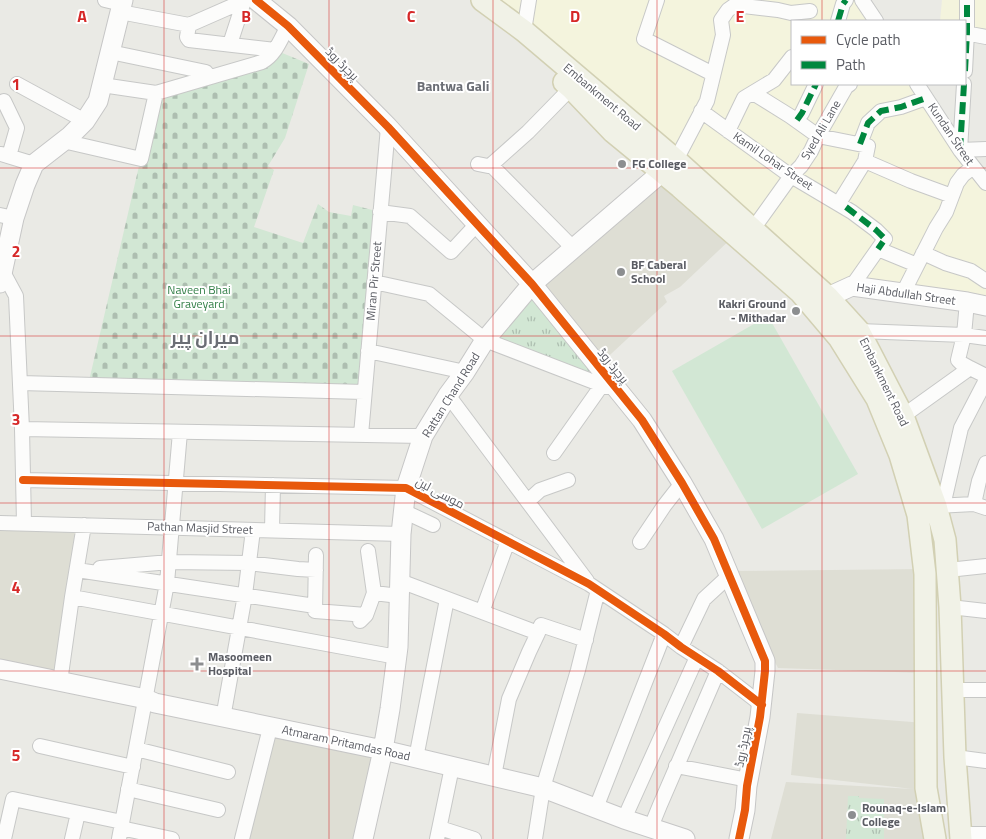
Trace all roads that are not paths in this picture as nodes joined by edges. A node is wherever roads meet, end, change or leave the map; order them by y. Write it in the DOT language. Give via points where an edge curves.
graph roads {
  1 [pos="248,0"];
  2 [pos="466,0"];
  3 [pos="482,0"];
  4 [pos="529,0"];
  5 [pos="657,0"];
  6 [pos="846,0"];
  7 [pos="862,0"];
  8 [pos="967,0"];
  9 [pos="118,4"];
  10 [pos="810,11"];
  11 [pos="838,20"];
  12 [pos="875,20"];
  13 [pos="189,25"];
  14 [pos="288,26"];
  15 [pos="524,31"];
  16 [pos="966,32"];
  17 [pos="986,37"];
  18 [pos="230,44"];
  19 [pos="275,50"];
  20 [pos="110,52"];
  21 [pos="791,58"];
  22 [pos="713,74"];
  23 [pos="210,77"];
  24 [pos="17,84"];
  25 [pos="102,84"];
  26 [pos="816,85"];
  27 [pos="848,85"];
  28 [pos="918,85"];
  29 [pos="964,85"];
  30 [pos="571,88"];
  31 [pos="156,93"];
  32 [pos="753,93"];
  33 [pos="926,98"];
  34 [pos="4,101"];
  35 [pos="701,111"];
  36 [pos="797,120"];
  37 [pos="85,122"];
  38 [pos="388,127"];
  39 [pos="728,131"];
  40 [pos="818,136"];
  41 [pos="63,141"];
  42 [pos="860,144"];
  43 [pos="986,149"];
  44 [pos="960,150"];
  45 [pos="4,154"];
  46 [pos="865,161"];
  47 [pos="34,164"];
  48 [pos="669,166"];
  49 [pos="973,167"];
  50 [pos="791,176"];
  51 [pos="986,183"];
  52 [pos="952,196"];
  53 [pos="843,205"];
  54 [pos="380,212"];
  55 [pos="7,216"];
  56 [pos="477,224"];
  57 [pos="753,230"];
  58 [pos="573,248"];
  59 [pos="878,249"];
  60 [pos="920,259"];
  61 [pos="1,274"];
  62 [pos="986,281"];
  63 [pos="374,282"];
  64 [pos="532,284"];
  65 [pos="852,286"];
  66 [pos="903,293"];
  67 [pos="828,297"];
  68 [pos="967,302"];
  69 [pos="986,306"];
  70 [pos="859,330"];
  71 [pos="964,335"];
  72 [pos="986,338"];
  73 [pos="485,340"];
  74 [pos="368,351"];
  75 [pos="970,368"];
  76 [pos="466,372"];
  77 [pos="986,378"];
  78 [pos="20,383"];
  79 [pos="610,387"];
  80 [pos="364,392"];
  81 [pos="448,395"];
  82 [pos="903,416"];
  83 [pos="22,429"];
  84 [pos="180,432"];
  85 [pos="361,435"];
  86 [pos="423,436"];
  87 [pos="554,453"];
  88 [pos="986,463"];
  89 [pos="23,480"];
  90 [pos="568,480"];
  91 [pos="176,483"];
  92 [pos="682,483"];
  93 [pos="273,485"];
  94 [pos="406,488"];
  95 [pos="528,501"];
  96 [pos="940,506"];
  97 [pos="980,506"];
  98 [pos="403,511"];
  99 [pos="0,523"];
  100 [pos="24,523"];
  101 [pos="84,525"];
  102 [pos="434,525"];
  103 [pos="172,528"];
  104 [pos="253,530"];
  105 [pos="272,530"];
  106 [pos="401,534"];
  107 [pos="508,541"];
  108 [pos="640,542"];
  109 [pos="368,551"];
  110 [pos="316,555"];
  111 [pos="170,562"];
  112 [pos="248,564"];
  113 [pos="986,566"];
  114 [pos="77,570"];
  115 [pos="316,570"];
  116 [pos="948,570"];
  117 [pos="730,575"];
  118 [pos="167,583"];
  119 [pos="594,587"];
  120 [pos="400,588"];
  121 [pos="374,593"];
  122 [pos="245,596"];
  123 [pos="72,597"];
  124 [pos="447,599"];
  125 [pos="315,606"];
  126 [pos="950,606"];
  127 [pos="986,611"];
  128 [pos="482,612"];
  129 [pos="162,613"];
  130 [pos="240,628"];
  131 [pos="538,634"];
  132 [pos="664,634"];
  133 [pos="586,640"];
  134 [pos="681,647"];
  135 [pos="397,657"];
  136 [pos="697,657"];
  137 [pos="0,669"];
  138 [pos="718,670"];
  139 [pos="60,682"];
  140 [pos="953,690"];
  141 [pos="986,690"];
  142 [pos="146,700"];
  143 [pos="762,705"];
  144 [pos="224,718"];
  145 [pos="270,728"];
  146 [pos="40,746"];
  147 [pos="136,749"];
  148 [pos="383,750"];
  149 [pos="955,757"];
  150 [pos="416,758"];
  151 [pos="986,760"];
  152 [pos="676,766"];
  153 [pos="132,767"];
  154 [pos="452,767"];
  155 [pos="228,772"];
  156 [pos="494,776"];
  157 [pos="748,780"];
  158 [pos="543,788"];
  159 [pos="128,789"];
  160 [pos="596,808"];
  161 [pos="218,810"];
  162 [pos="78,813"];
  163 [pos="624,819"];
  164 [pos="651,827"];
  165 [pos="120,830"];
  166 [pos="439,833"];
  167 [pos="986,834"];
  168 [pos="960,836"];
  169 [pos="4,839"];
  170 [pos="72,839"];
  171 [pos="172,839"];
  172 [pos="242,839"];
  173 [pos="363,839"];
  174 [pos="471,839"];
  175 [pos="535,839"];
  176 [pos="685,839"];
  177 [pos="738,839"];
  178 [pos="935,839"];
  1 -- 13 [label="street"];
  1 -- 14 [label="street, پرچرڈ روڈ"];
  1 -- 18 [label="street"];
  2 -- 30 [label="main road, Embankment Road"];
  3 -- 15 [label="main road, Embankment Road"];
  4 -- 15 [label="street"];
  5 -- 22 [label="street" via="644,39"];
  6 -- 11 [label="street"];
  7 -- 12 [label="street"];
  8 -- 16 [label="street"];
  9 -- 13 [label="street"];
  9 -- 20 [label="street"];
  10 -- 22 [label="street" via="791,13 735,5 721,20 722,34"];
  13 -- 18 [label="street" via="189,40"];
  14 -- 19 [label="street"];
  14 -- 38 [label="street, پرچرڈ روڈ"];
  15 -- 48 [label="main road, Embankment Road"];
  16 -- 17 [label="street"];
  18 -- 19 [label="street"];
  19 -- 23 [label="street" via="262,62"];
  20 -- 23 [label="street" via="206,72"];
  20 -- 25 [label="street"];
  21 -- 32 [label="street" via="774,80"];
  22 -- 35 [label="street" via="707,101"];
  23 -- 31 [label="street"];
  24 -- 37 [label="street"];
  25 -- 31 [label="street"];
  25 -- 37 [label="street" via="98,101"];
  26 -- 36 [label="street"];
  27 -- 40 [label="street, Syed Ali Lane"];
  28 -- 33 [label="street, Kundan Street"];
  29 -- 44 [label="street"];
  30 -- 48 [label="main road, Embankment Road" via="613,132"];
  30 -- 58 [label="street" via="528,132 485,164"];
  31 -- 41 [label="street" via="141,159"];
  32 -- 36 [label="street"];
  32 -- 39 [label="street" via="744,98"];
  33 -- 42 [label="street" via="881,111 868,123"];
  33 -- 44 [label="street, Kundan Street"];
  34 -- 45 [label="street" via="18,128"];
  35 -- 39 [label="street, Kamil Lohar Street"];
  35 -- 48 [label="street"];
  36 -- 40 [label="street"];
  37 -- 41 [label="street"];
  38 -- 54 [label="street, Miran Pir Street"];
  38 -- 56 [label="street, پرچرڈ روڈ"];
  39 -- 50 [label="street, Kamil Lohar Street"];
  40 -- 42 [label="street"];
  40 -- 50 [label="street, Syed Ali Lane" via="801,166"];
  41 -- 47 [label="street"];
  42 -- 46 [label="street" via="868,146"];
  43 -- 44 [label="street"];
  44 -- 49 [label="street, Kundan Street"];
  45 -- 47 [label="street"];
  46 -- 52 [label="street"];
  46 -- 53 [label="street"];
  47 -- 55 [label="street"];
  48 -- 57 [label="main road, Embankment Road"];
  48 -- 58 [label="street, Rattan Chand Road"];
  48 -- 178 [label="main road, Embankment Road" via="800,292 839,338 877,399 900,455 918,515 924,574 926,788"];
  49 -- 51 [label="street, Kundan Street"];
  49 -- 52 [label="street" via="957,183"];
  50 -- 53 [label="street, Kamil Lohar Street"];
  50 -- 57 [label="street, Syed Ali Lane"];
  52 -- 60 [label="street"];
  53 -- 59 [label="street, Kamil Lohar Street" via="885,239"];
  54 -- 56 [label="street" via="410,216 451,252"];
  54 -- 63 [label="street, Miran Pir Street"];
  55 -- 61 [label="street"];
  56 -- 64 [label="street, پرچرڈ روڈ"];
  57 -- 67 [label="main road, Embankment Road"];
  58 -- 64 [label="street, Rattan Chand Road"];
  59 -- 60 [label="street"];
  59 -- 65 [label="street"];
  60 -- 62 [label="street" via="945,262 971,271"];
  60 -- 66 [label="street"];
  61 -- 78 [label="street" via="16,296"];
  63 -- 73 [label="street" via="429,294"];
  63 -- 74 [label="street, Miran Pir Street"];
  64 -- 73 [label="street, Rattan Chand Road"];
  64 -- 79 [label="street, پرچرڈ روڈ"];
  65 -- 66 [label="street, Haji Abdullah Street"];
  65 -- 67 [label="street, Haji Abdullah Street"];
  66 -- 68 [label="street, Haji Abdullah Street"];
  67 -- 70 [label="main road, Embankment Road"];
  68 -- 69 [label="street, Haji Abdullah Street"];
  68 -- 71 [label="street"];
  70 -- 71 [label="street"];
  70 -- 82 [label="main road, Embankment Road"];
  71 -- 72 [label="street"];
  71 -- 75 [label="street" via="958,360"];
  73 -- 76 [label="street, Rattan Chand Road"];
  73 -- 79 [label="street"];
  74 -- 76 [label="street"];
  74 -- 80 [label="street, Miran Pir Street"];
  75 -- 77 [label="street"];
  75 -- 82 [label="street"];
  76 -- 81 [label="street, Rattan Chand Road"];
  77 -- 96 [label="street" via="961,428"];
  78 -- 80 [label="street"];
  78 -- 83 [label="street"];
  79 -- 87 [label="street"];
  79 -- 92 [label="street, پرچرڈ روڈ" via="642,420"];
  80 -- 85 [label="street, Miran Pir Street"];
  81 -- 86 [label="street, Rattan Chand Road"];
  81 -- 95 [label="street"];
  82 -- 96 [label="main road, Embankment Road"];
  83 -- 84 [label="street"];
  83 -- 89 [label="street"];
  84 -- 85 [label="street"];
  84 -- 91 [label="street"];
  85 -- 86 [label="street"];
  86 -- 94 [label="street, Rattan Chand Road"];
  88 -- 97 [label="street" via="979,481"];
  89 -- 91 [label="street, موسی لین"];
  89 -- 100 [label="street"];
  90 -- 95 [label="street" via="540,490"];
  91 -- 93 [label="street, موسی لین"];
  91 -- 103 [label="street"];
  92 -- 108 [label="street"];
  92 -- 117 [label="street, پرچرڈ روڈ"];
  93 -- 94 [label="street, موسی لین"];
  93 -- 105 [label="street"];
  94 -- 98 [label="street, Rattan Chand Road"];
  94 -- 107 [label="street, موسی لین"];
  95 -- 119 [label="street"];
  96 -- 97 [label="street"];
  96 -- 116 [label="main road, Embankment Road"];
  98 -- 102 [label="street"];
  98 -- 106 [label="street, Rattan Chand Road"];
  99 -- 100 [label="street, Pathan Masjid Street"];
  100 -- 101 [label="street, Pathan Masjid Street"];
  101 -- 103 [label="street, Pathan Masjid Street"];
  101 -- 114 [label="street"];
  103 -- 104 [label="street, Pathan Masjid Street"];
  103 -- 111 [label="street"];
  104 -- 105 [label="street, Pathan Masjid Street"];
  104 -- 112 [label="street"];
  105 -- 106 [label="street, Pathan Masjid Street"];
  106 -- 120 [label="street, Rattan Chand Road"];
  107 -- 119 [label="street, موسی لین"];
  107 -- 128 [label="street"];
  109 -- 121 [label="street"];
  110 -- 115 [label="street"];
  111 -- 112 [label="street"];
  111 -- 114 [label="street"];
  111 -- 118 [label="street"];
  112 -- 115 [label="street"];
  112 -- 122 [label="street"];
  113 -- 116 [label="street"];
  114 -- 118 [label="street"];
  114 -- 123 [label="street"];
  115 -- 125 [label="street"];
  116 -- 126 [label="main road, Embankment Road"];
  117 -- 134 [label="street" via="704,599"];
  117 -- 143 [label="street, پرچرڈ روڈ" via="765,661"];
  118 -- 122 [label="street"];
  118 -- 129 [label="street"];
  119 -- 132 [label="street, موسی لین"];
  119 -- 133 [label="street"];
  120 -- 121 [label="street"];
  120 -- 124 [label="street"];
  120 -- 135 [label="street, Rattan Chand Road"];
  121 -- 125 [label="street" via="362,618 315,611"];
  122 -- 125 [label="street"];
  122 -- 130 [label="street"];
  123 -- 129 [label="street"];
  123 -- 139 [label="street"];
  124 -- 128 [label="street"];
  124 -- 150 [label="street"];
  126 -- 127 [label="street"];
  126 -- 140 [label="main road, Embankment Road"];
  128 -- 131 [label="street"];
  129 -- 130 [label="street"];
  129 -- 142 [label="street"];
  130 -- 135 [label="street"];
  130 -- 144 [label="street"];
  131 -- 133 [label="street" via="542,625"];
  131 -- 156 [label="street" via="509,699"];
  132 -- 134 [label="street, موسی لین"];
  132 -- 160 [label="street"];
  133 -- 158 [label="street"];
  134 -- 136 [label="street, موسی لین"];
  135 -- 148 [label="street, Rattan Chand Road"];
  136 -- 138 [label="street, موسی لین"];
  136 -- 163 [label="street"];
  137 -- 139 [label="street, Atmaram Pritamdas Road"];
  138 -- 143 [label="street, موسی لین"];
  138 -- 152 [label="street"];
  139 -- 142 [label="street, Atmaram Pritamdas Road"];
  140 -- 141 [label="street"];
  140 -- 149 [label="main road, Embankment Road"];
  142 -- 144 [label="street, Atmaram Pritamdas Road"];
  142 -- 147 [label="street"];
  143 -- 157 [label="street, پرچرڈ روڈ"];
  144 -- 145 [label="street, Atmaram Pritamdas Road"];
  145 -- 148 [label="street, Atmaram Pritamdas Road"];
  145 -- 172 [label="street"];
  146 -- 153 [label="street"];
  147 -- 153 [label="street"];
  147 -- 155 [label="street"];
  148 -- 150 [label="street, Atmaram Pritamdas Road"];
  148 -- 173 [label="street, Rattan Chand Road"];
  149 -- 151 [label="street"];
  149 -- 168 [label="main road, Embankment Road"];
  150 -- 154 [label="street, Atmaram Pritamdas Road"];
  152 -- 157 [label="street"];
  152 -- 164 [label="street"];
  153 -- 159 [label="street"];
  154 -- 156 [label="street, Atmaram Pritamdas Road"];
  154 -- 166 [label="street"];
  156 -- 158 [label="street, Atmaram Pritamdas Road"];
  157 -- 177 [label="street, پرچرڈ روڈ"];
  158 -- 160 [label="street, Atmaram Pritamdas Road"];
  158 -- 175 [label="street"];
  159 -- 161 [label="street"];
  159 -- 165 [label="street"];
  160 -- 163 [label="street, Atmaram Pritamdas Road"];
  162 -- 165 [label="street"];
  162 -- 169 [label="street" via="13,799"];
  162 -- 170 [label="street"];
  163 -- 164 [label="street, Atmaram Pritamdas Road"];
  164 -- 176 [label="street, Atmaram Pritamdas Road"];
  165 -- 171 [label="street"];
  166 -- 174 [label="street"];
  167 -- 168 [label="street"];
}
